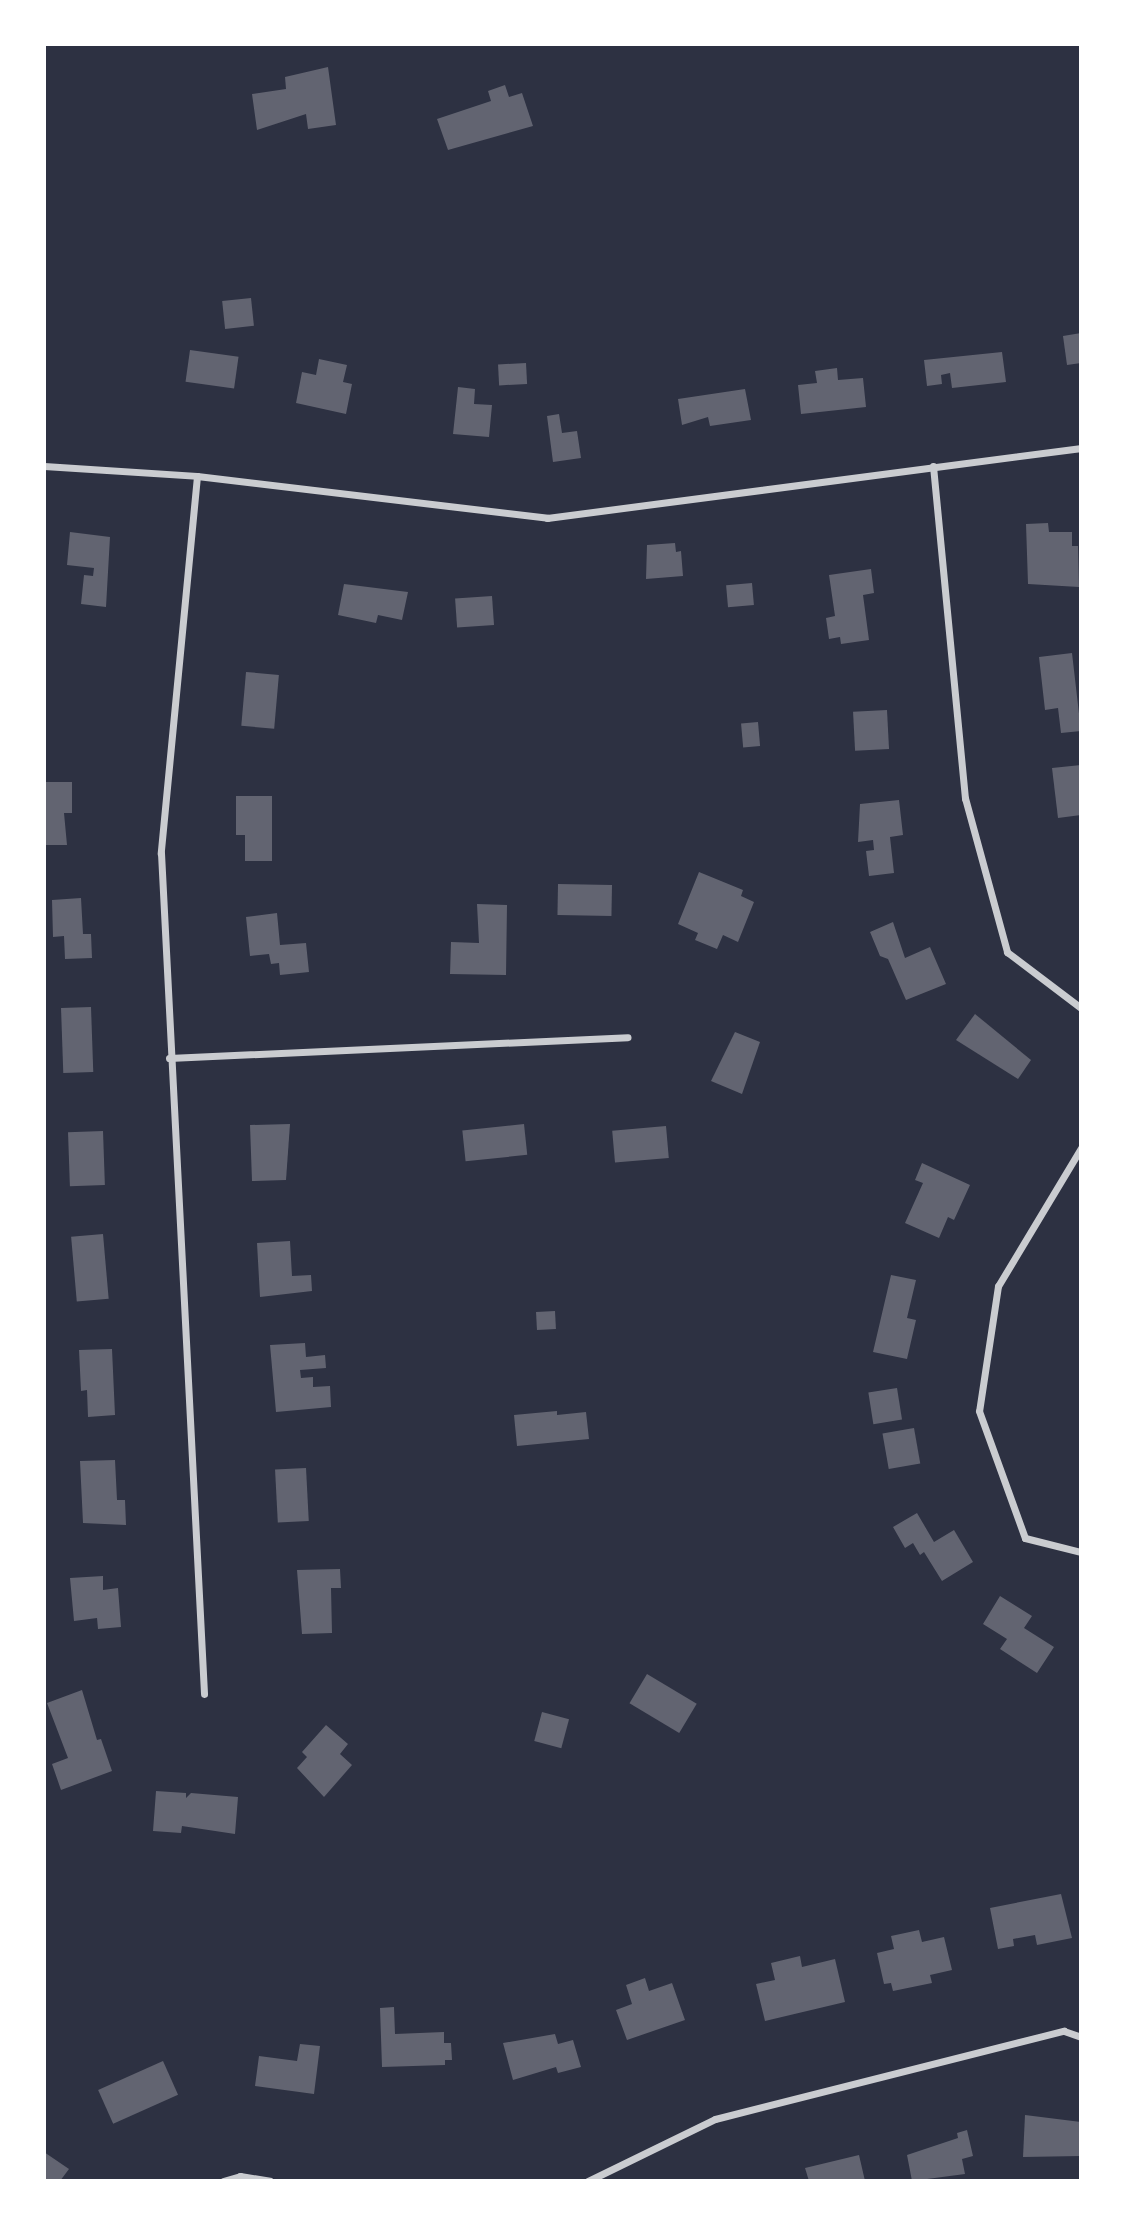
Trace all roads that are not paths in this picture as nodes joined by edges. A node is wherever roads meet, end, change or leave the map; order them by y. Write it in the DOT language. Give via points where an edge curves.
graph roads {
  1 [pos="1081,448"];
  2 [pos="44,466"];
  3 [pos="933,466"];
  4 [pos="197,476"];
  5 [pos="1081,1008"];
  6 [pos="628,1037"];
  7 [pos="169,1058"];
  8 [pos="1081,1148"];
  9 [pos="1081,1552"];
  10 [pos="204,1694"];
  11 [pos="1081,2037"];
  12 [pos="223,2181"];
  13 [pos="270,2181"];
  14 [pos="588,2181"];
  1 -- 3 [label="street"];
  2 -- 4 [label="street"];
  3 -- 4 [label="street" via="547,518"];
  3 -- 5 [label="street" via="965,798 1007,952"];
  4 -- 7 [label="street" via="161,853"];
  6 -- 7 [label="street"];
  7 -- 10 [label="street"];
  8 -- 9 [label="street" via="998,1286 979,1411 1026,1538"];
  11 -- 14 [label="street" via="1063,2031 715,2119"];
  12 -- 13 [label="street" via="240,2176"];
}
